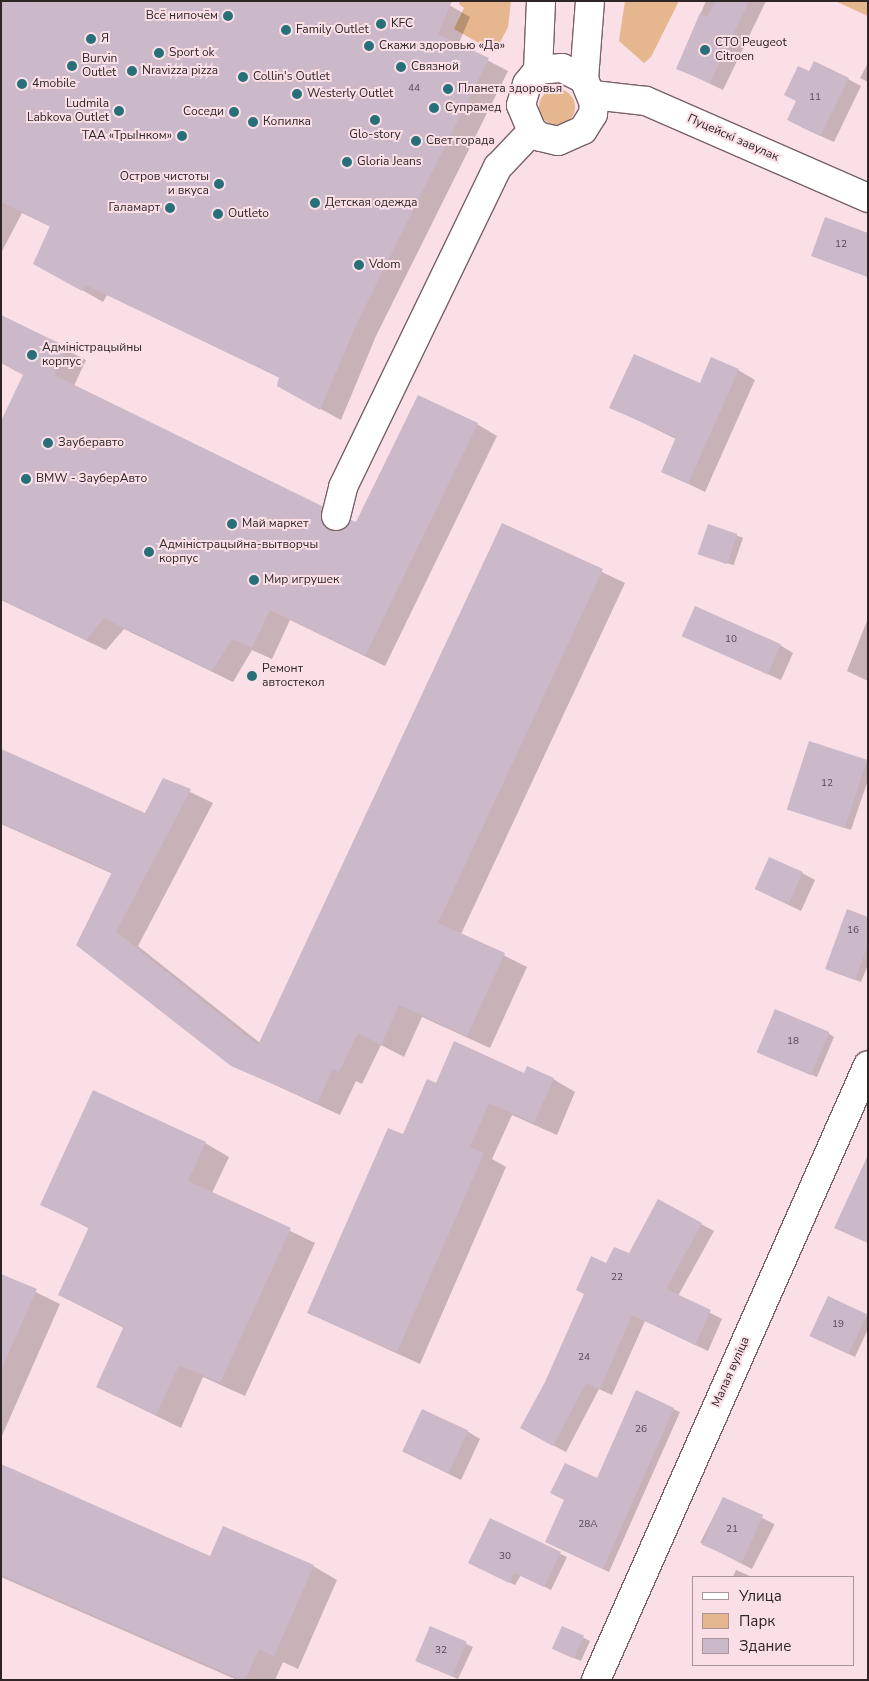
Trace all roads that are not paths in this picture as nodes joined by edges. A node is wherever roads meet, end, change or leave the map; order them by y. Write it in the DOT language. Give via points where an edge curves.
graph roads {
  1 [pos="541,1"];
  2 [pos="590,1"];
  3 [pos="538,70"];
  4 [pos="589,87"];
  5 [pos="532,131"];
  6 [pos="868,198"];
  7 [pos="336,516"];
  8 [pos="868,1065"];
  9 [pos="596,1680"];
  1 -- 3 [label="street"];
  2 -- 4 [label="street"];
  3 -- 4 [label="street" via="562,68"];
  3 -- 5 [label="street" via="527,84 521,105"];
  4 -- 5 [label="street" via="593,114 576,136 558,141 540,137"];
  4 -- 6 [label="street, Пуцейскі завулак" via="646,101"];
  5 -- 7 [label="street" via="498,167 343,487"];
  8 -- 9 [label="street, Малая вуліца"];
}
